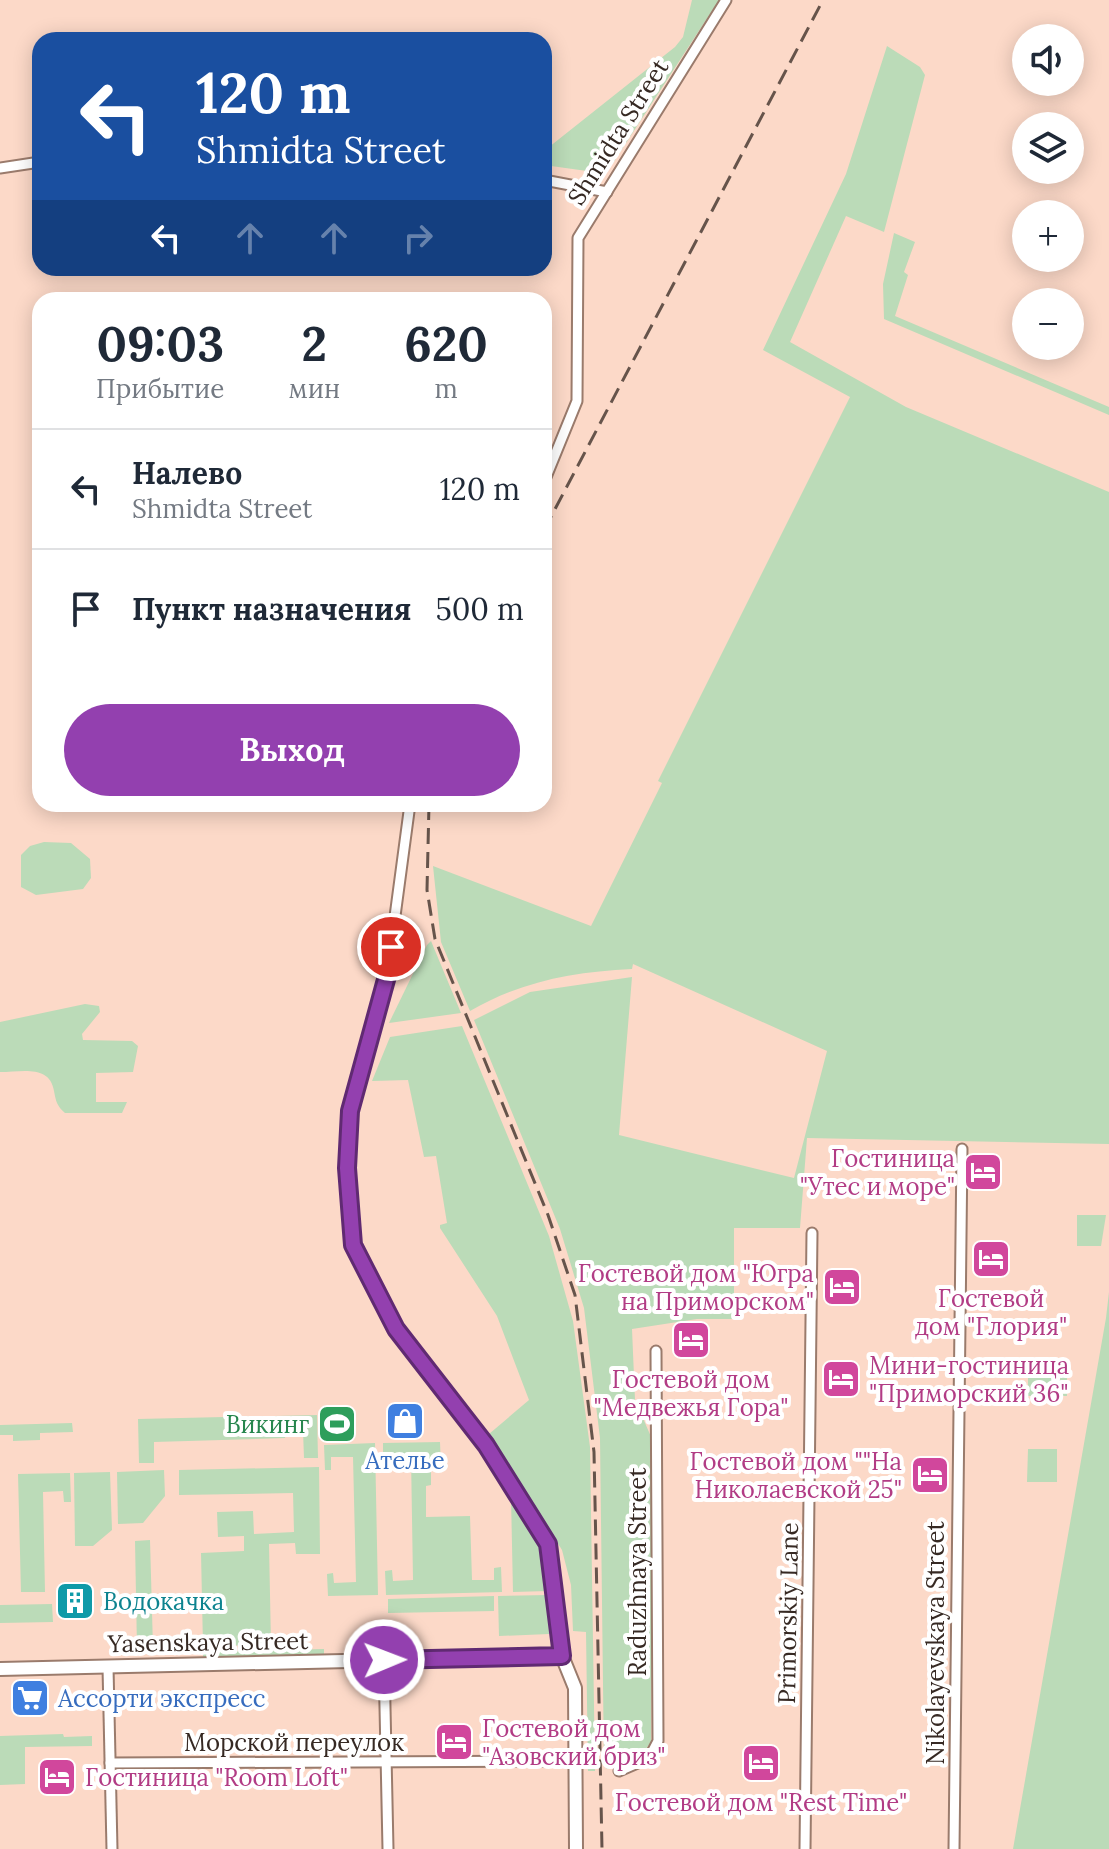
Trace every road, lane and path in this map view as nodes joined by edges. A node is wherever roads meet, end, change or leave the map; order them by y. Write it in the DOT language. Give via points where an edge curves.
graph roads {
  1 [pos="726,0"];
  2 [pos="32,163"];
  3 [pos="0,168"];
  4 [pos="552,182"];
  5 [pos="607,192"];
  6 [pos="552,462"];
  7 [pos="409,812"];
  8 [pos="962,1149"];
  9 [pos="812,1233"];
  10 [pos="656,1351"];
  11 [pos="562,1656"];
  12 [pos="384,1660"];
  13 [pos="108,1667"];
  14 [pos="0,1669"];
  15 [pos="575,1761"];
  16 [pos="386,1762"];
  17 [pos="110,1763"];
  18 [pos="619,1771"];
  19 [pos="112,1849"];
  20 [pos="388,1849"];
  21 [pos="576,1849"];
  22 [pos="805,1849"];
  23 [pos="954,1849"];
  1 -- 5 [label="street, Shmidta Street"];
  2 -- 3 [label="street"];
  4 -- 5 [label="street"];
  5 -- 6 [label="street, Shmidta Street" via="578,238 577,401"];
  7 -- 11 [label="street" via="387,976 350,1111 347,1168 353,1245 396,1329 486,1445 548,1544"];
  8 -- 23 [label="street, Nikolayevskaya Street"];
  9 -- 22 [label="street, Primorskiy Lane"];
  10 -- 18 [label="street, Raduzhnaya Street" via="658,1741 649,1758"];
  11 -- 12 [label="street, Yasenskaya Street"];
  11 -- 15 [label="street" via="575,1688"];
  12 -- 13 [label="street, Yasenskaya Street"];
  12 -- 16 [label="street"];
  13 -- 14 [label="street, Yasenskaya Street"];
  13 -- 17 [label="street"];
  15 -- 16 [label="street, Морской переулок"];
  15 -- 21 [label="street"];
  16 -- 17 [label="street, Морской переулок"];
  16 -- 20 [label="street"];
  17 -- 19 [label="street"];
}
